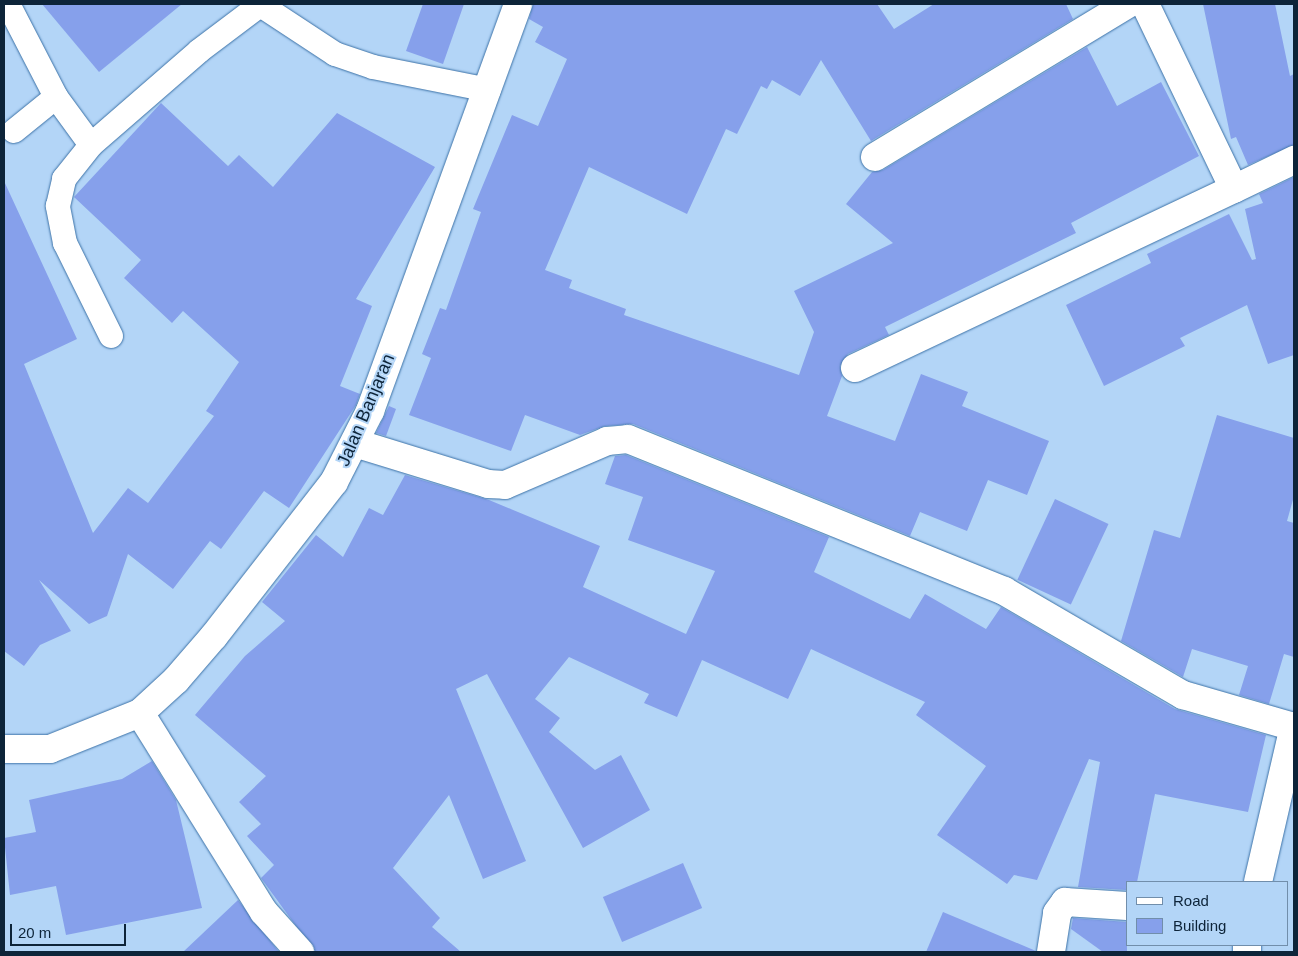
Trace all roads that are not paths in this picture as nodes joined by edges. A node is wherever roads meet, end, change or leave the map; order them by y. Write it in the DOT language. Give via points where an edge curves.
graph roads {
  1 [pos="8,4"];
  2 [pos="260,4"];
  3 [pos="518,4"];
  4 [pos="1128,4"];
  5 [pos="1145,4"];
  6 [pos="489,90"];
  7 [pos="56,97"];
  8 [pos="14,131"];
  9 [pos="91,145"];
  10 [pos="875,157"];
  11 [pos="1294,160"];
  12 [pos="1234,189"];
  13 [pos="111,336"];
  14 [pos="855,368"];
  15 [pos="355,443"];
  16 [pos="140,713"];
  17 [pos="1294,727"];
  18 [pos="4,749"];
  19 [pos="1258,881"];
  20 [pos="1126,906"];
  21 [pos="300,952"];
  22 [pos="1051,952"];
  1 -- 7 [label="lane"];
  2 -- 6 [label="lane" via="335,54 372,67"];
  2 -- 9 [label="lane"];
  3 -- 6 [label="street, Jalan Banjaran"];
  4 -- 10 [label="street"];
  5 -- 12 [label="street"];
  6 -- 15 [label="street, Jalan Banjaran"];
  7 -- 8 [label="lane"];
  7 -- 9 [label="lane"];
  9 -- 13 [label="lane" via="64,179 58,206 65,243"];
  11 -- 12 [label="street"];
  12 -- 14 [label="street"];
  15 -- 16 [label="street, Jalan Banjaran" via="315,508 220,628 176,680"];
  15 -- 17 [label="street" via="488,484 505,485 607,441 628,438 1004,591 1183,695"];
  16 -- 18 [label="street, Jalan Banjaran" via="50,749"];
  16 -- 21 [label="street" via="259,904"];
  17 -- 19 [label="street"];
  20 -- 22 [label="street" via="1065,902 1057,913"];
}
